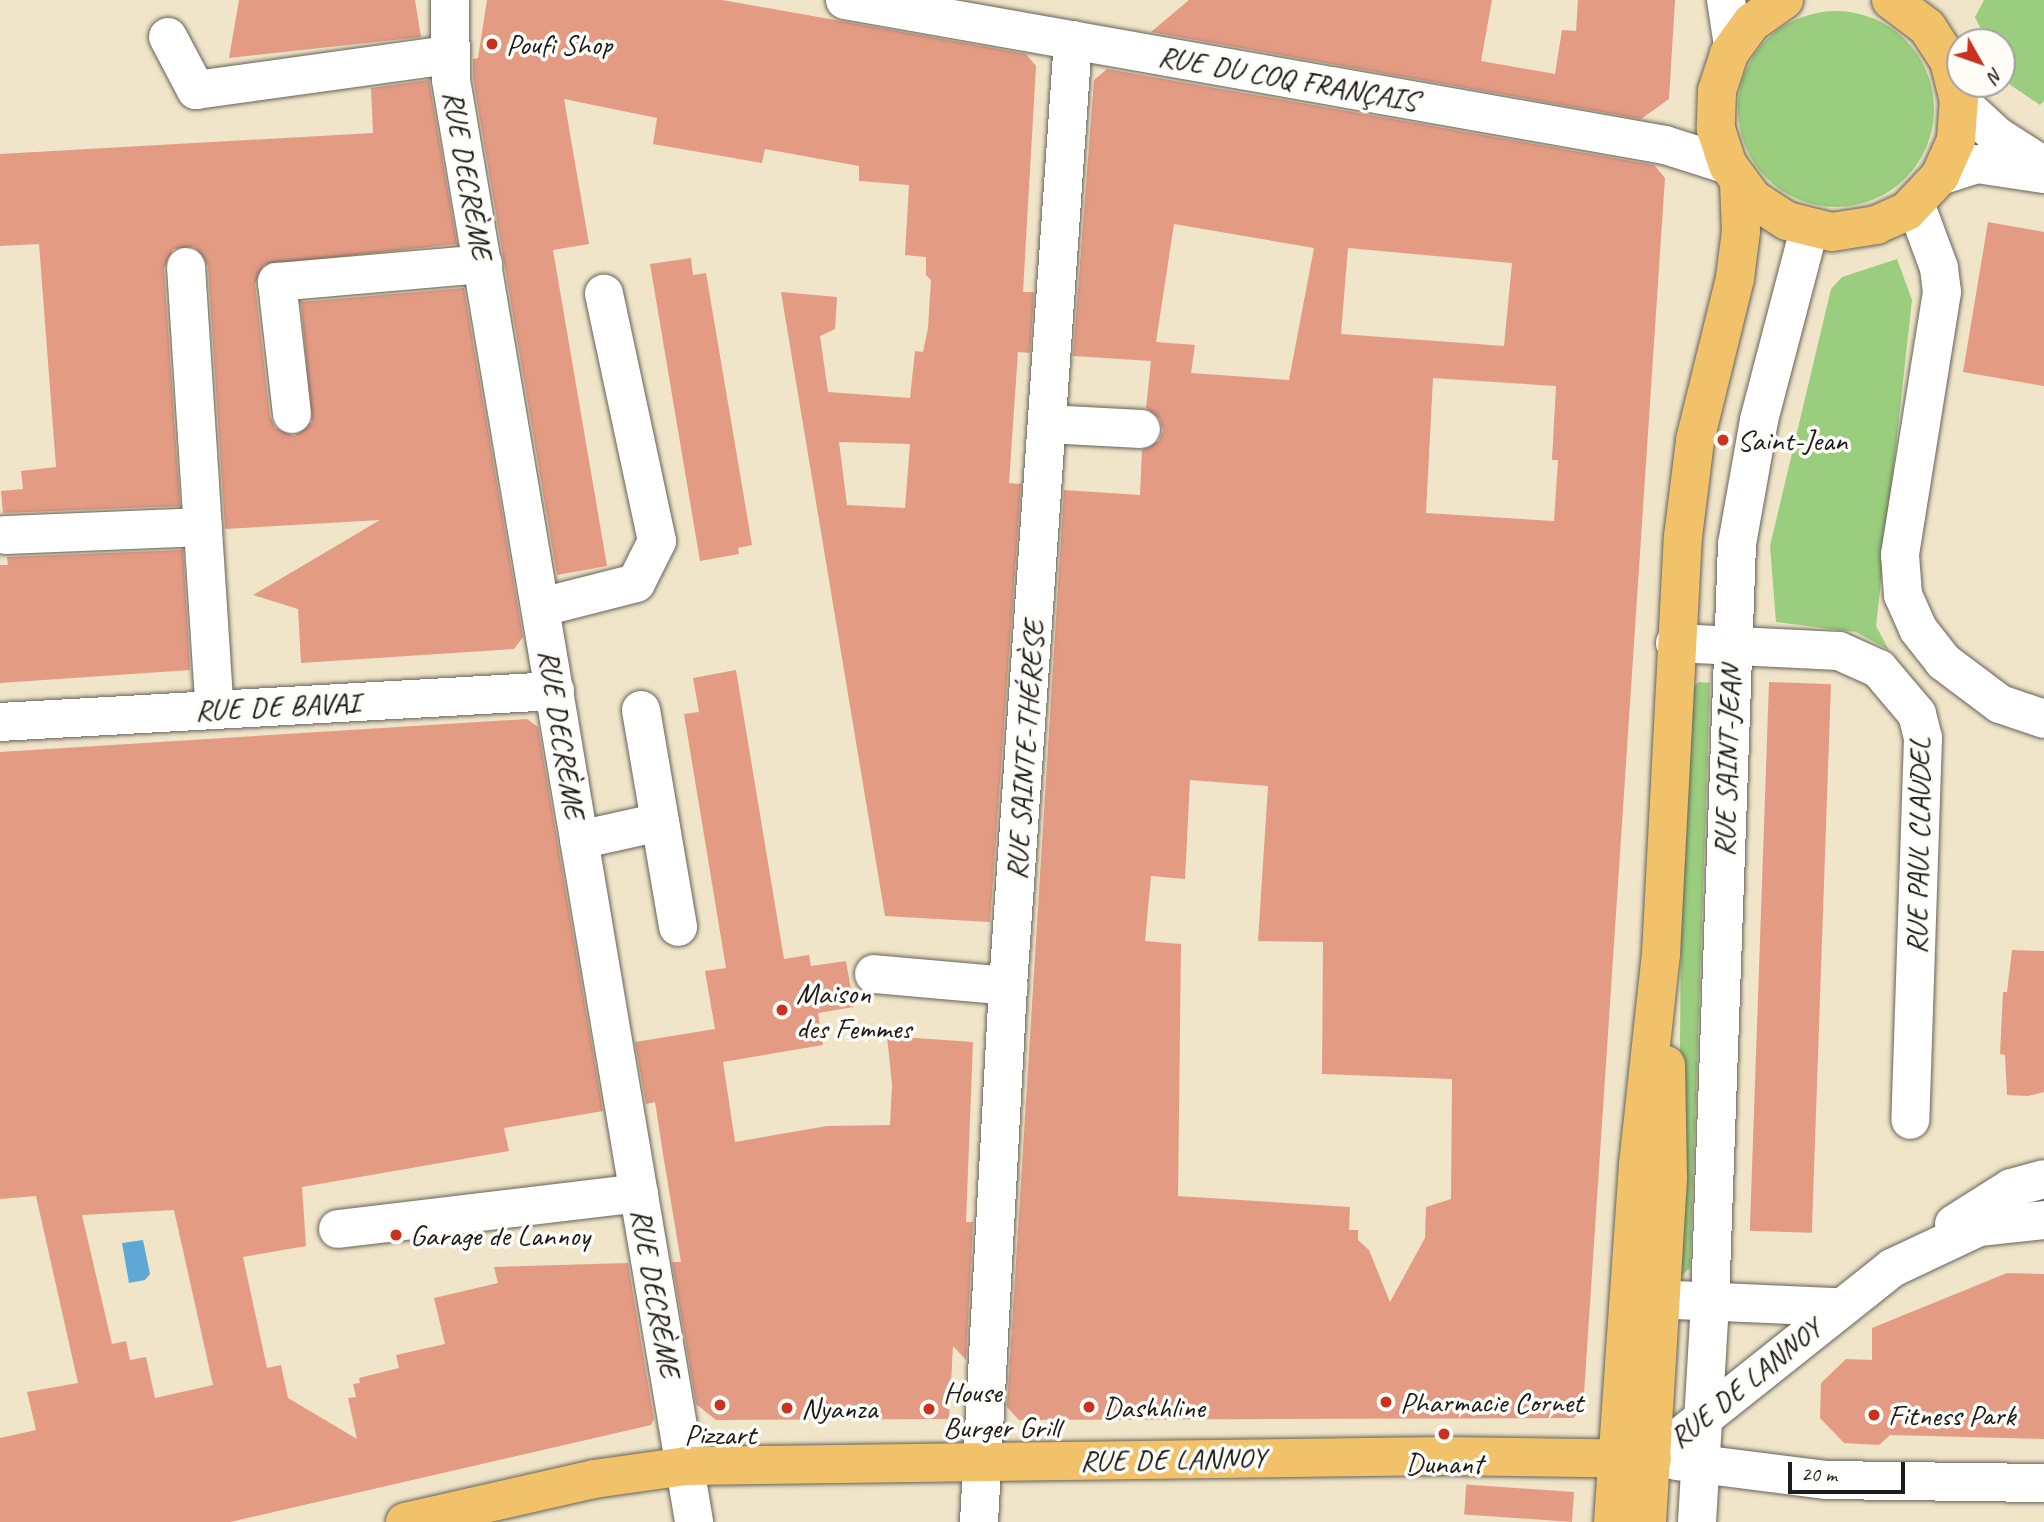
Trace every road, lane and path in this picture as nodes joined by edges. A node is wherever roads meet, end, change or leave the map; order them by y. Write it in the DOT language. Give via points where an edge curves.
graph roads {
  1 [pos="450,0"];
  2 [pos="845,0"];
  3 [pos="1726,0"];
  4 [pos="1784,0"];
  5 [pos="1891,0"];
  6 [pos="1927,13"];
  7 [pos="168,37"];
  8 [pos="1073,40"];
  9 [pos="1733,46"];
  10 [pos="448,55"];
  11 [pos="1959,101"];
  12 [pos="2044,166"];
  13 [pos="1734,174"];
  14 [pos="2044,174"];
  15 [pos="1940,176"];
  16 [pos="1915,203"];
  17 [pos="1803,227"];
  18 [pos="483,264"];
  19 [pos="186,267"];
  20 [pos="1735,278"];
  21 [pos="604,294"];
  22 [pos="292,414"];
  23 [pos="1047,424"];
  24 [pos="1141,429"];
  25 [pos="203,527"];
  26 [pos="5,534"];
  27 [pos="542,607"];
  28 [pos="1675,643"];
  29 [pos="1731,644"];
  30 [pos="555,691"];
  31 [pos="215,710"];
  32 [pos="641,710"];
  33 [pos="2044,719"];
  34 [pos="0,722"];
  35 [pos="660,822"];
  36 [pos="579,840"];
  37 [pos="678,928"];
  38 [pos="874,974"];
  39 [pos="1008,986"];
  40 [pos="1910,1120"];
  41 [pos="2044,1179"];
  42 [pos="639,1193"];
  43 [pos="2044,1220"];
  44 [pos="338,1228"];
  45 [pos="1892,1268"];
  46 [pos="1645,1299"];
  47 [pos="1710,1302"];
  48 [pos="1838,1307"];
  49 [pos="1704,1416"];
  50 [pos="1635,1458"];
  51 [pos="981,1461"];
  52 [pos="1702,1463"];
  53 [pos="686,1466"];
  54 [pos="2044,1483"];
  55 [pos="405,1522"];
  56 [pos="694,1522"];
  57 [pos="979,1522"];
  58 [pos="1613,1522"];
  59 [pos="1647,1522"];
  60 [pos="1697,1522"];
  1 -- 10 [label="street, RUE DECRÈME"];
  2 -- 8 [label="street, RUE DU COQ FRANÇAIS"];
  3 -- 9 [label="street"];
  4 -- 9 [label="main road, RUE SAINT-JEAN" via="1752,22"];
  5 -- 6 [label="main road"];
  6 -- 11 [label="main road" via="1949,61"];
  7 -- 10 [label="street" via="196,90"];
  8 -- 13 [label="street, RUE DU COQ FRANÇAIS" via="1656,143"];
  8 -- 23 [label="street, RUE SAINTE-THÉRÈSE"];
  9 -- 13 [label="main road, RUE SAINT-JEAN" via="1718,81 1715,110"];
  10 -- 18 [label="street, RUE DECRÈME"];
  11 -- 12 [label="street" via="1997,136"];
  11 -- 15 [label="main road" via="1956,140"];
  13 -- 17 [label="main road" via="1761,205"];
  13 -- 20 [label="main road, RUE SAINT-JEAN" via="1741,232"];
  14 -- 15 [label="street" via="1977,163"];
  15 -- 16 [label="main road"];
  16 -- 17 [label="main road" via="1865,229"];
  16 -- 33 [label="street" via="1939,268 1942,292 1902,546 1903,595 1918,629 1944,662 2000,704"];
  17 -- 20 [label="main road, RUE SAINT-JEAN" via="1760,248"];
  17 -- 29 [label="street, RUE SAINT-JEAN" via="1747,472"];
  18 -- 22 [label="street" via="277,282"];
  18 -- 27 [label="street, RUE DECRÈME"];
  19 -- 25 [label="street"];
  20 -- 28 [label="main road, RUE SAINT-JEAN" via="1690,464"];
  21 -- 27 [label="street" via="657,541 636,583"];
  23 -- 24 [label="street"];
  23 -- 39 [label="street, RUE SAINTE-THÉRÈSE"];
  25 -- 26 [label="street"];
  25 -- 31 [label="street"];
  27 -- 30 [label="street, RUE DECRÈME"];
  28 -- 29 [label="street, RUE PAUL CLAUDEL"];
  28 -- 46 [label="main road, RUE SAINT-JEAN" via="1661,954 1669,1118"];
  29 -- 40 [label="street, RUE PAUL CLAUDEL" via="1814,648 1854,656 1888,677 1922,725"];
  29 -- 47 [label="street, RUE SAINT-JEAN"];
  30 -- 31 [label="street, RUE DE BAVAI"];
  30 -- 36 [label="street, RUE DECRÈME"];
  31 -- 34 [label="street, RUE DE BAVAI"];
  32 -- 35 [label="street"];
  35 -- 36 [label="street"];
  35 -- 37 [label="street"];
  36 -- 42 [label="street, RUE DECRÈME"];
  38 -- 39 [label="street"];
  39 -- 51 [label="street, RUE SAINTE-THÉRÈSE"];
  41 -- 45 [label="street" via="1985,1202"];
  42 -- 44 [label="street"];
  42 -- 53 [label="street, RUE DECRÈME"];
  43 -- 45 [label="street, RUE DE LANNOY" via="1979,1227"];
  45 -- 48 [label="street, RUE DE LANNOY"];
  46 -- 47 [label="street"];
  46 -- 50 [label="main road, RUE SAINT-JEAN"];
  47 -- 48 [label="street, RUE DE LANNOY"];
  47 -- 49 [label="street, RUE SAINT-JEAN"];
  48 -- 49 [label="street, RUE DE LANNOY"];
  49 -- 50 [label="street, RUE DE LANNOY"];
  49 -- 52 [label="street, RUE SAINT-JEAN"];
  50 -- 51 [label="main road, RUE DE LANNOY"];
  50 -- 52 [label="street, RUE DE LANNOY"];
  50 -- 58 [label="main road"];
  50 -- 59 [label="main road"];
  51 -- 53 [label="main road, RUE DE LANNOY"];
  51 -- 57 [label="street, RUE SAINTE-THÉRÈSE"];
  52 -- 54 [label="street, RUE DE LANNOY" via="1828,1480"];
  52 -- 60 [label="street, RUE SAINT-JEAN"];
  53 -- 55 [label="main road, RUE DE LANNOY" via="594,1479"];
  53 -- 56 [label="street, RUE DECRÈME"];
}
